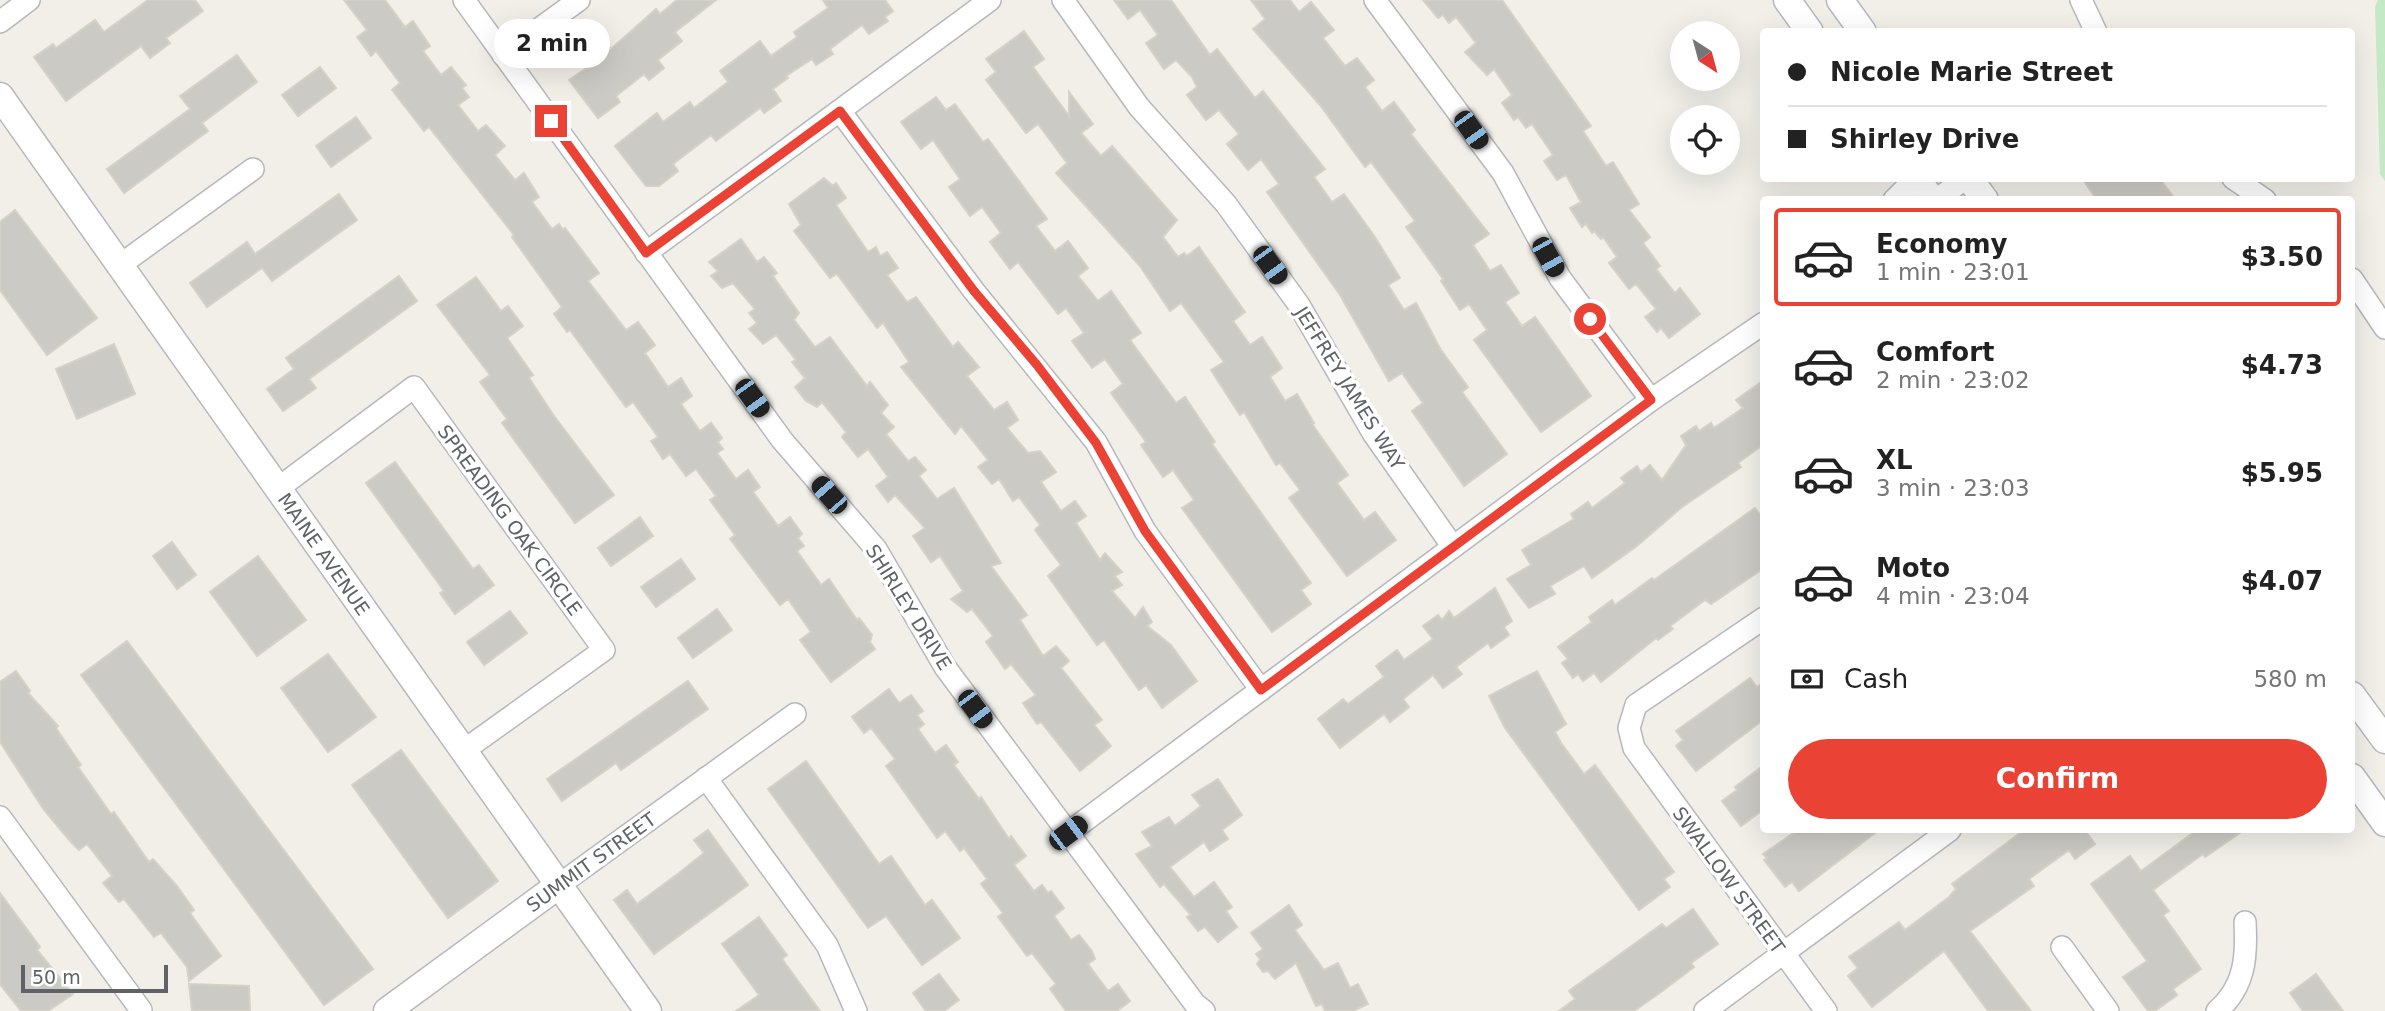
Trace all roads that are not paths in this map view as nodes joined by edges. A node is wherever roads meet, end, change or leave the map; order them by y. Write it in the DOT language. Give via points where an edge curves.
graph roads {
  1 [pos="29,0"];
  2 [pos="464,0"];
  3 [pos="579,0"];
  4 [pos="990,0"];
  5 [pos="1063,0"];
  6 [pos="1375,0"];
  7 [pos="1787,0"];
  8 [pos="1840,0"];
  9 [pos="2081,0"];
  10 [pos="0,22"];
  11 [pos="1807,28"];
  12 [pos="1860,28"];
  13 [pos="2094,28"];
  14 [pos="503,55"];
  15 [pos="0,96"];
  16 [pos="840,111"];
  17 [pos="253,169"];
  18 [pos="1913,182"];
  19 [pos="1920,182"];
  20 [pos="1962,182"];
  21 [pos="1971,182"];
  22 [pos="2239,182"];
  23 [pos="1898,196"];
  24 [pos="1931,196"];
  25 [pos="1940,196"];
  26 [pos="1982,196"];
  27 [pos="2258,196"];
  28 [pos="646,253"];
  29 [pos="120,265"];
  30 [pos="2355,283"];
  31 [pos="1760,326"];
  32 [pos="2385,328"];
  33 [pos="1651,400"];
  34 [pos="277,489"];
  35 [pos="1453,547"];
  36 [pos="1760,621"];
  37 [pos="1261,690"];
  38 [pos="2355,699"];
  39 [pos="795,714"];
  40 [pos="2385,740"];
  41 [pos="463,751"];
  42 [pos="706,778"];
  43 [pos="2355,781"];
  44 [pos="0,817"];
  45 [pos="2385,823"];
  46 [pos="1068,833"];
  47 [pos="1946,833"];
  48 [pos="559,885"];
  49 [pos="2245,922"];
  50 [pos="2062,947"];
  51 [pos="1783,953"];
  52 [pos="141,1010"];
  53 [pos="387,1011"];
  54 [pos="648,1011"];
  55 [pos="856,1011"];
  56 [pos="1204,1011"];
  57 [pos="1705,1011"];
  58 [pos="1826,1011"];
  59 [pos="2108,1011"];
  60 [pos="2217,1011"];
  1 -- 10 [label="street"];
  2 -- 14 [label="street, SHIRLEY DRIVE"];
  3 -- 14 [label="street"];
  4 -- 16 [label="street"];
  5 -- 35 [label="street, JEFFREY JAMES WAY" via="1139,107 1226,204 1299,305 1373,433"];
  6 -- 33 [label="street" via="1503,173 1560,278"];
  7 -- 11 [label="street"];
  8 -- 12 [label="street"];
  9 -- 13 [label="street"];
  14 -- 28 [label="street, SHIRLEY DRIVE"];
  15 -- 29 [label="street, MAINE AVENUE"];
  16 -- 28 [label="street"];
  16 -- 37 [label="street" via="974,291 1096,443 1145,531"];
  17 -- 29 [label="street"];
  18 -- 23 [label="street"];
  19 -- 24 [label="street"];
  20 -- 25 [label="street"];
  21 -- 26 [label="street"];
  22 -- 27 [label="street"];
  28 -- 46 [label="street, SHIRLEY DRIVE" via="782,440 876,549 945,667"];
  29 -- 34 [label="street, MAINE AVENUE"];
  30 -- 32 [label="street"];
  31 -- 33 [label="street"];
  33 -- 35 [label="street"];
  34 -- 41 [label="street, MAINE AVENUE"];
  34 -- 41 [label="street, SPREADING OAK CIRCLE" via="414,387 604,650"];
  35 -- 37 [label="street"];
  36 -- 51 [label="street, SWALLOW STREET" via="1636,705 1629,728 1634,748"];
  37 -- 46 [label="street"];
  38 -- 40 [label="street"];
  39 -- 42 [label="street, SUMMIT STREET"];
  41 -- 48 [label="street, MAINE AVENUE"];
  42 -- 48 [label="street, SUMMIT STREET"];
  42 -- 55 [label="street" via="827,945"];
  43 -- 45 [label="street"];
  44 -- 52 [label="street"];
  46 -- 56 [label="street, SHIRLEY DRIVE"];
  47 -- 51 [label="street"];
  48 -- 53 [label="street, SUMMIT STREET"];
  48 -- 54 [label="street, MAINE AVENUE"];
  49 -- 60 [label="street" via="2247,956 2231,999"];
  50 -- 59 [label="street"];
  51 -- 57 [label="street"];
  51 -- 58 [label="street, SWALLOW STREET"];
}
